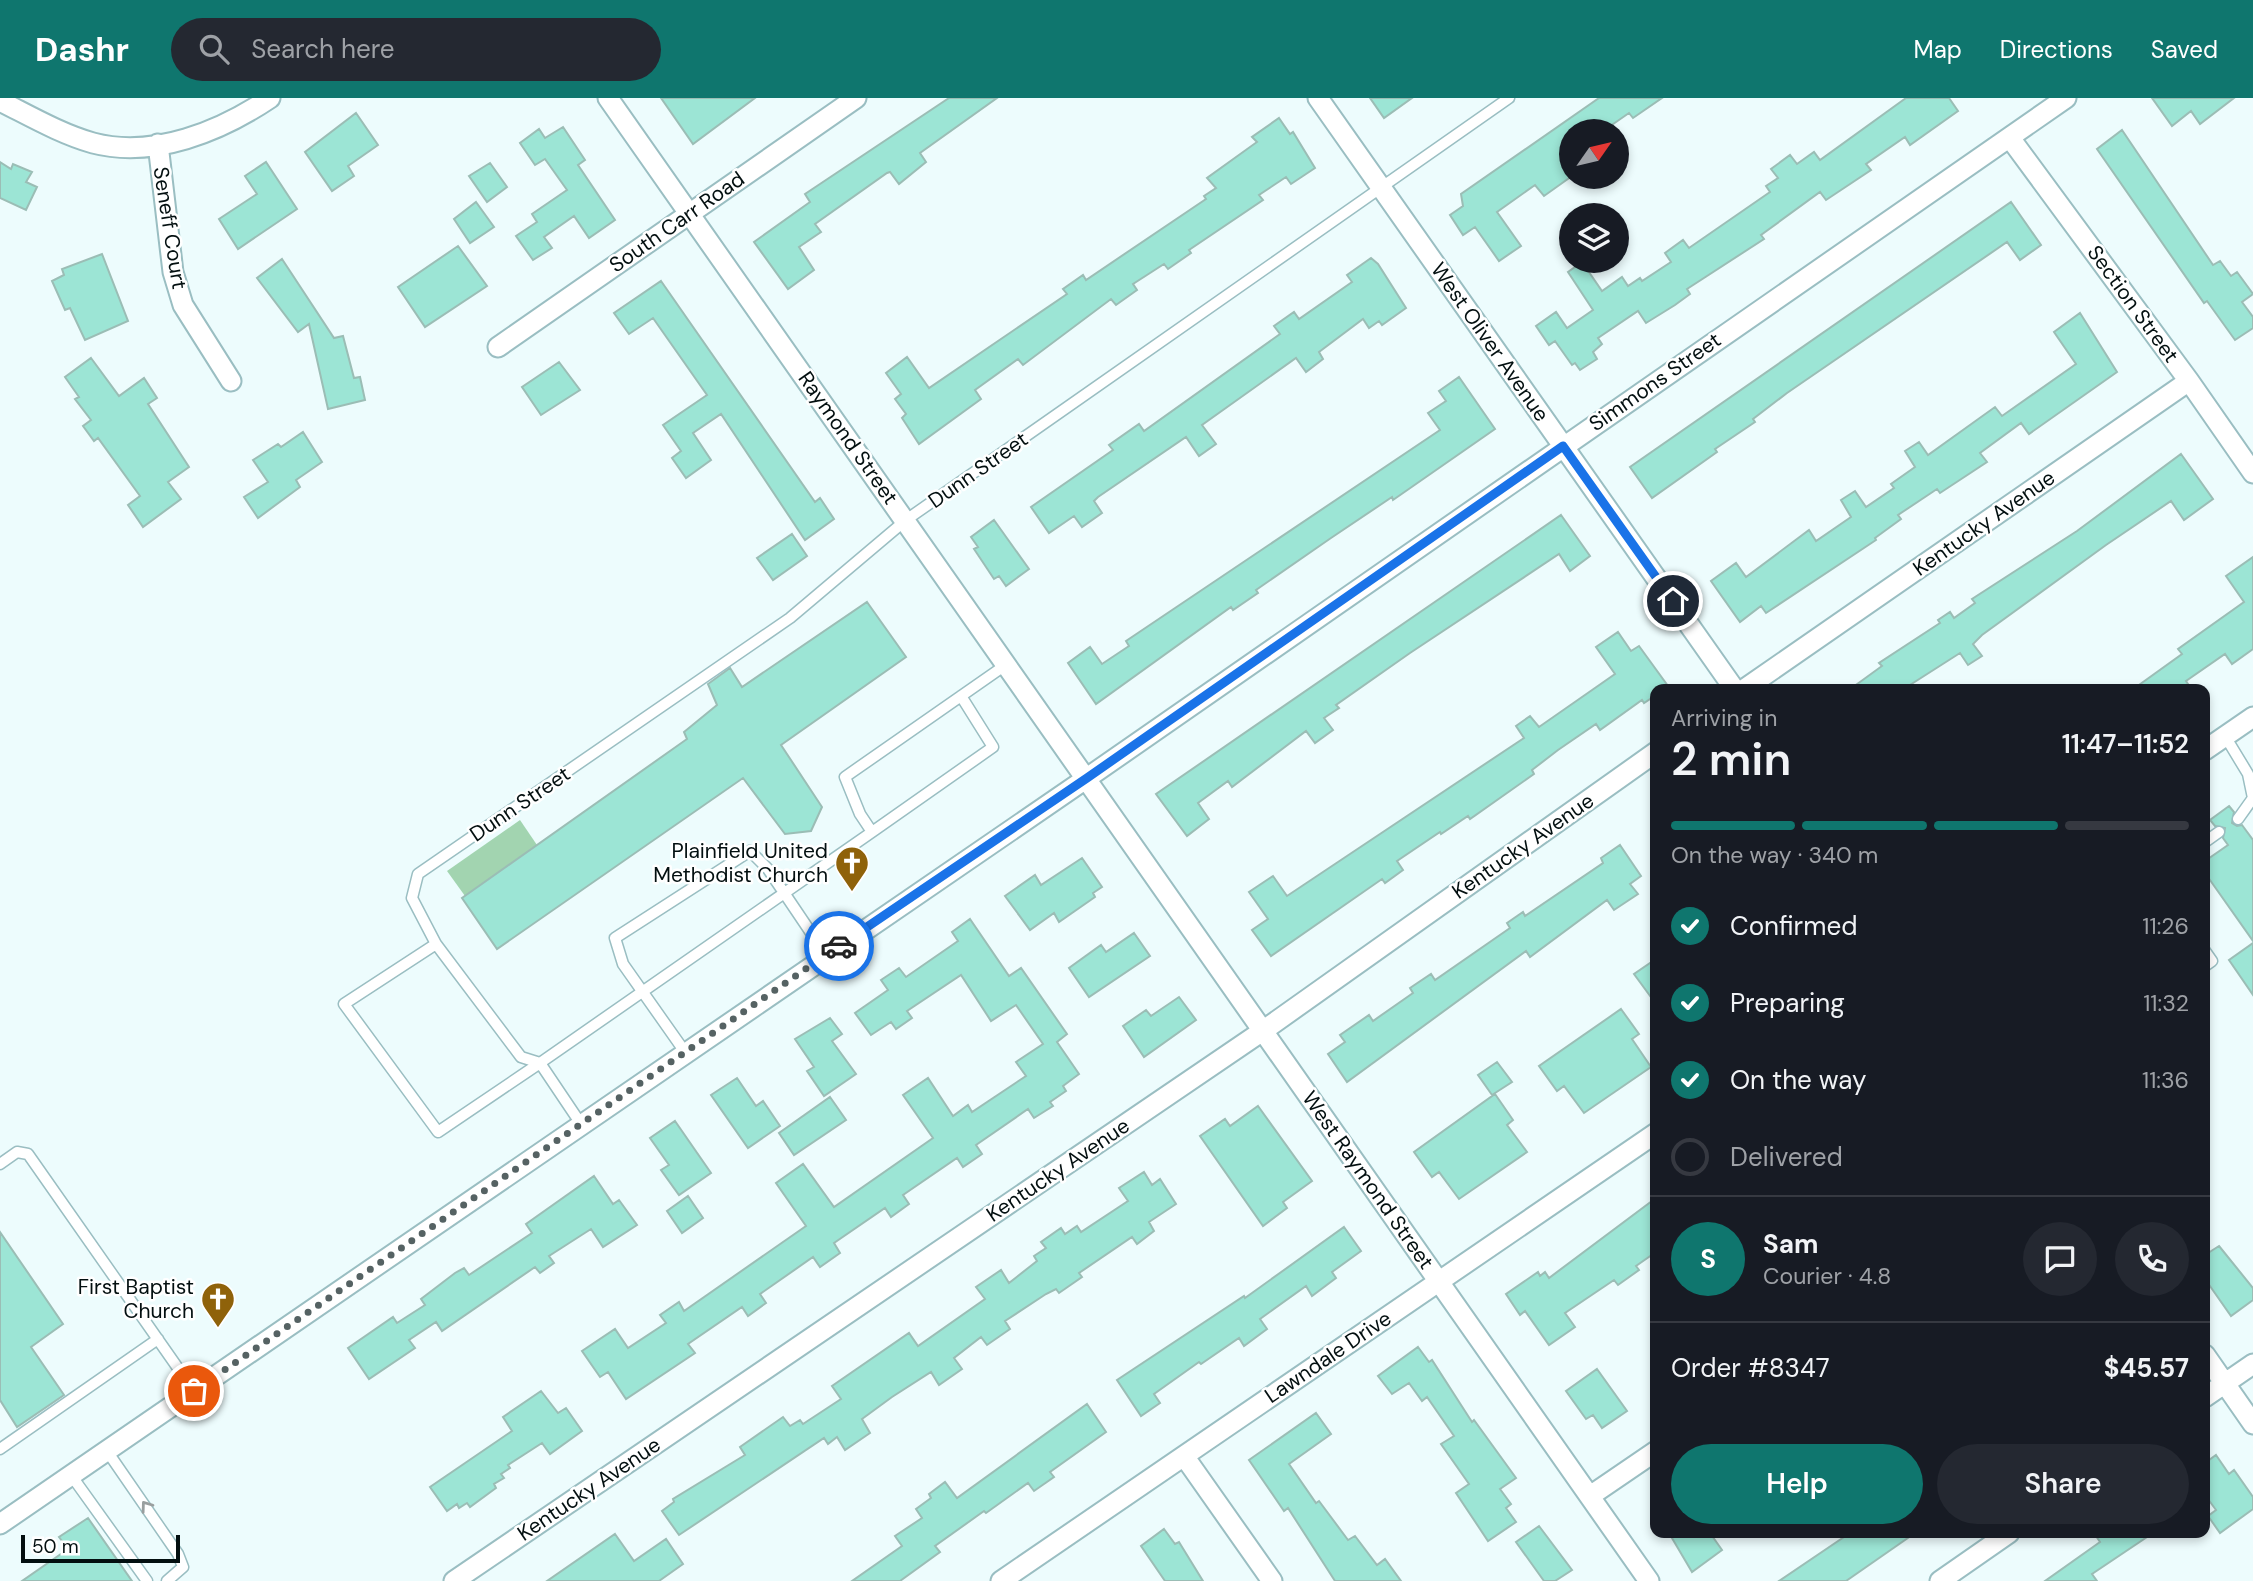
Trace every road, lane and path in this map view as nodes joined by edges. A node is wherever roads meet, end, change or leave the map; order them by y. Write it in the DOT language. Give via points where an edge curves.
graph roads {
  1 [pos="270,98"];
  2 [pos="608,98"];
  3 [pos="856,98"];
  4 [pos="1318,98"];
  5 [pos="1509,98"];
  6 [pos="2066,98"];
  7 [pos="0,101"];
  8 [pos="2010,138"];
  9 [pos="158,144"];
  10 [pos="1381,188"];
  11 [pos="689,213"];
  12 [pos="498,346"];
  13 [pos="231,381"];
  14 [pos="2189,381"];
  15 [pos="1563,446"];
  16 [pos="2253,473"];
  17 [pos="905,520"];
  18 [pos="1007,664"];
  19 [pos="1731,684"];
  20 [pos="1753,684"];
  21 [pos="961,696"];
  22 [pos="2253,717"];
  23 [pos="2225,736"];
  24 [pos="2210,746"];
  25 [pos="1650,756"];
  26 [pos="1087,778"];
  27 [pos="2238,819"];
  28 [pos="872,832"];
  29 [pos="2219,832"];
  30 [pos="2210,838"];
  31 [pos="783,891"];
  32 [pos="436,944"];
  33 [pos="826,955"];
  34 [pos="643,992"];
  35 [pos="1264,1030"];
  36 [pos="685,1052"];
  37 [pos="540,1063"];
  38 [pos="581,1124"];
  39 [pos="1650,1137"];
  40 [pos="0,1164"];
  41 [pos="1439,1281"];
  42 [pos="158,1339"];
  43 [pos="2210,1362"];
  44 [pos="2253,1364"];
  45 [pos="2225,1384"];
  46 [pos="194,1391"];
  47 [pos="2210,1394"];
  48 [pos="2253,1423"];
  49 [pos="0,1448"];
  50 [pos="107,1451"];
  51 [pos="1650,1455"];
  52 [pos="1184,1456"];
  53 [pos="71,1475"];
  54 [pos="1590,1496"];
  55 [pos="0,1524"];
  56 [pos="2002,1538"];
  57 [pos="147,1581"];
  58 [pos="167,1581"];
  59 [pos="454,1581"];
  60 [pos="1001,1581"];
  61 [pos="1272,1581"];
  62 [pos="1649,1581"];
  63 [pos="1940,1581"];
  1 -- 9 [label="street" via="226,126"];
  2 -- 11 [label="street, Raymond Street"];
  3 -- 11 [label="street, South Carr Road"];
  4 -- 10 [label="street, West Oliver Avenue"];
  5 -- 10 [label="lane, Dunn Street"];
  6 -- 8 [label="street, Simmons Street"];
  7 -- 9 [label="street" via="94,143"];
  8 -- 14 [label="street, Section Street"];
  8 -- 15 [label="street, Simmons Street"];
  9 -- 13 [label="street, Seneff Court" via="173,272 183,305"];
  10 -- 15 [label="street, West Oliver Avenue"];
  10 -- 17 [label="lane, Dunn Street"];
  11 -- 12 [label="street, South Carr Road"];
  11 -- 17 [label="street, Raymond Street"];
  14 -- 16 [label="street, Section Street"];
  14 -- 20 [label="street, Kentucky Avenue"];
  15 -- 19 [label="street, West Oliver Avenue"];
  15 -- 26 [label="street, Simmons Street"];
  17 -- 18 [label="street, Raymond Street"];
  17 -- 32 [label="lane, Dunn Street" via="790,618 418,874 412,898"];
  18 -- 21 [label="lane"];
  18 -- 26 [label="street, Raymond Street"];
  21 -- 28 [label="lane" via="845,777"];
  21 -- 28 [label="lane" via="993,747"];
  22 -- 23 [label="street"];
  23 -- 24 [label="street"];
  23 -- 27 [label="lane" via="2248,774 2253,798"];
  25 -- 35 [label="street, Kentucky Avenue"];
  26 -- 33 [label="street, Simmons Street"];
  26 -- 35 [label="street, West Raymond Street"];
  28 -- 31 [label="lane"];
  29 -- 30 [label="lane"];
  31 -- 33 [label="lane"];
  31 -- 34 [label="lane"];
  31 -- 34 [label="lane" via="750,851 615,938 623,964"];
  32 -- 37 [label="lane" via="521,1057"];
  32 -- 37 [label="lane" via="344,1004 438,1132"];
  33 -- 36 [label="street, Simmons Street"];
  34 -- 36 [label="lane"];
  34 -- 37 [label="lane"];
  35 -- 41 [label="street, West Raymond Street"];
  35 -- 59 [label="street, Kentucky Avenue"];
  36 -- 38 [label="street, Simmons Street"];
  37 -- 38 [label="lane"];
  38 -- 46 [label="street, Simmons Street"];
  39 -- 41 [label="street, Lawndale Drive"];
  40 -- 42 [label="lane" via="17,1152 29,1154"];
  41 -- 52 [label="street, Lawndale Drive"];
  41 -- 54 [label="street, West Raymond Street"];
  42 -- 46 [label="lane"];
  42 -- 49 [label="lane"];
  43 -- 45 [label="street"];
  44 -- 45 [label="street"];
  45 -- 47 [label="street"];
  45 -- 48 [label="street"];
  46 -- 50 [label="street, Simmons Street"];
  50 -- 53 [label="street, Simmons Street"];
  58 -- 50 [label="lane, one-way" via="183,1567 178,1553"];
  51 -- 54 [label="street"];
  52 -- 60 [label="street, Lawndale Drive"];
  52 -- 61 [label="street"];
  53 -- 55 [label="street, Simmons Street"];
  53 -- 57 [label="lane"];
  54 -- 62 [label="street, West Raymond Street"];
  56 -- 63 [label="street"];
}
